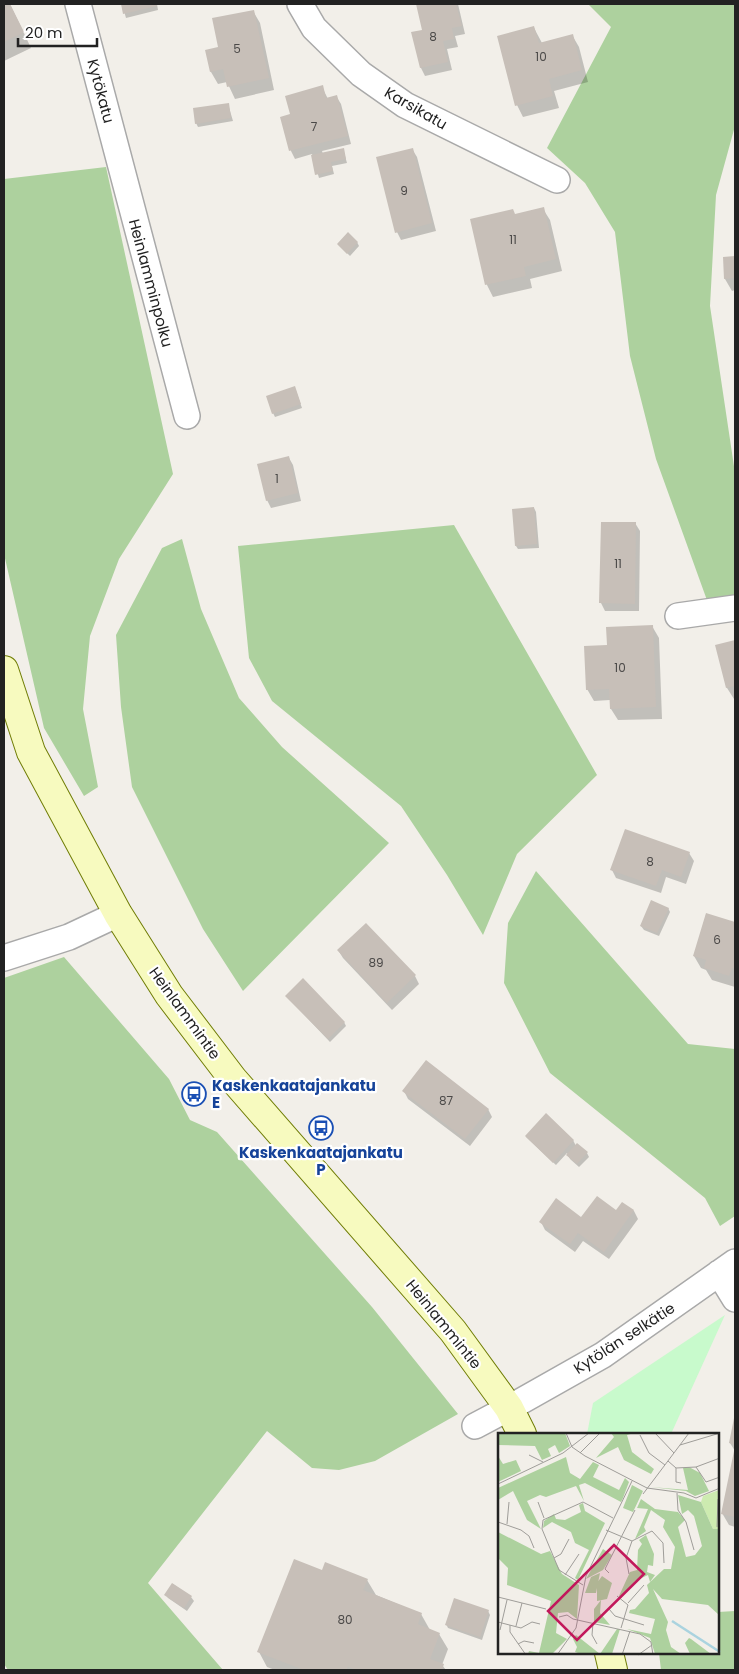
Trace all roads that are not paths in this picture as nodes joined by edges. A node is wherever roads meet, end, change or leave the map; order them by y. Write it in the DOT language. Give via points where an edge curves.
graph roads {
  1 [pos="78,4"];
  2 [pos="300,4"];
  3 [pos="116,149"];
  4 [pos="557,180"];
  5 [pos="186,416"];
  6 [pos="735,608"];
  7 [pos="678,616"];
  8 [pos="4,670"];
  9 [pos="118,914"];
  10 [pos="4,958"];
  11 [pos="727,1268"];
  12 [pos="735,1298"];
  13 [pos="509,1408"];
  14 [pos="475,1426"];
  15 [pos="522,1433"];
  16 [pos="609,1654"];
  17 [pos="613,1670"];
  1 -- 3 [label="street, Kytökatu"];
  2 -- 4 [label="street, Karsikatu" via="314,28 361,74 405,105"];
  3 -- 5 [label="street, Heinlamminpolku"];
  6 -- 7 [label="street"];
  8 -- 9 [label="street, Heinlammintie" via="31,752"];
  9 -- 10 [label="street" via="68,937"];
  9 -- 13 [label="street, Heinlammintie" via="169,995 233,1079 453,1332"];
  11 -- 12 [label="street"];
  11 -- 13 [label="street, Kytölän selkätie" via="603,1355"];
  13 -- 14 [label="street, Kytölän selkätie"];
  13 -- 15 [label="street, Heinlammintie"];
  16 -- 17 [label="street"];
}
